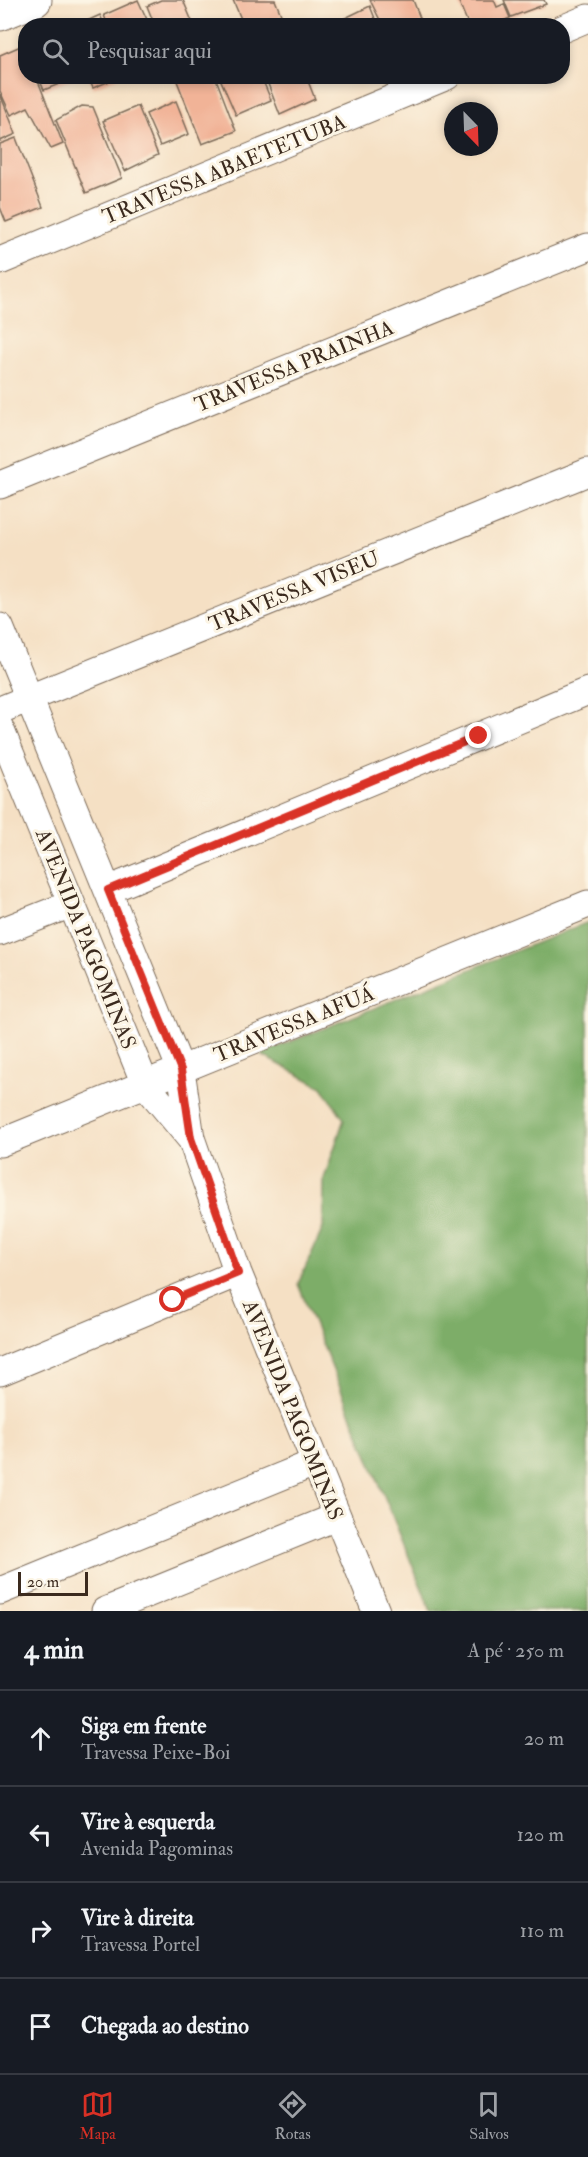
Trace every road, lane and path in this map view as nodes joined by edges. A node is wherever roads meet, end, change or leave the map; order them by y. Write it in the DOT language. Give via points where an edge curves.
graph roads {
  1 [pos="35,0"];
  2 [pos="0,14"];
  3 [pos="588,18"];
  4 [pos="570,26"];
  5 [pos="428,84"];
  6 [pos="588,247"];
  7 [pos="0,261"];
  8 [pos="588,472"];
  9 [pos="0,485"];
  10 [pos="0,627"];
  11 [pos="588,691"];
  12 [pos="29,699"];
  13 [pos="0,710"];
  14 [pos="0,728"];
  15 [pos="108,890"];
  16 [pos="72,904"];
  17 [pos="588,904"];
  18 [pos="0,932"];
  19 [pos="181,1070"];
  20 [pos="145,1084"];
  21 [pos="191,1138"];
  22 [pos="0,1143"];
  23 [pos="238,1273"];
  24 [pos="0,1372"];
  25 [pos="314,1463"];
  26 [pos="336,1517"];
  27 [pos="0,1591"];
  28 [pos="140,1605"];
  29 [pos="105,1611"];
  30 [pos="376,1611"];
  1 -- 2 [label="street"];
  3 -- 4 [label="street"];
  5 -- 7 [label="street, TRAVESSA ABAETETUBA"];
  6 -- 9 [label="street, TRAVESSA PRAINHA"];
  8 -- 12 [label="street, TRAVESSA VISEU"];
  10 -- 12 [label="street, AVENIDA PAGOMINAS"];
  11 -- 15 [label="street"];
  12 -- 13 [label="street, TRAVESSA VISEU"];
  12 -- 15 [label="street, AVENIDA PAGOMINAS"];
  14 -- 16 [label="street, AVENIDA PAGOMINAS"];
  15 -- 19 [label="street, AVENIDA PAGOMINAS"];
  16 -- 18 [label="street"];
  16 -- 20 [label="street, AVENIDA PAGOMINAS"];
  17 -- 19 [label="street, TRAVESSA AFUÁ"];
  19 -- 20 [label="street, TRAVESSA AFUÁ"];
  19 -- 21 [label="street, AVENIDA PAGOMINAS"];
  20 -- 21 [label="street, AVENIDA PAGOMINAS"];
  20 -- 22 [label="street, TRAVESSA AFUÁ"];
  21 -- 23 [label="street, AVENIDA PAGOMINAS"];
  23 -- 24 [label="street"];
  23 -- 25 [label="street, AVENIDA PAGOMINAS"];
  25 -- 26 [label="street, AVENIDA PAGOMINAS"];
  25 -- 27 [label="street"];
  26 -- 28 [label="street"];
  26 -- 30 [label="street, AVENIDA PAGOMINAS"];
  28 -- 29 [label="street"];
}
